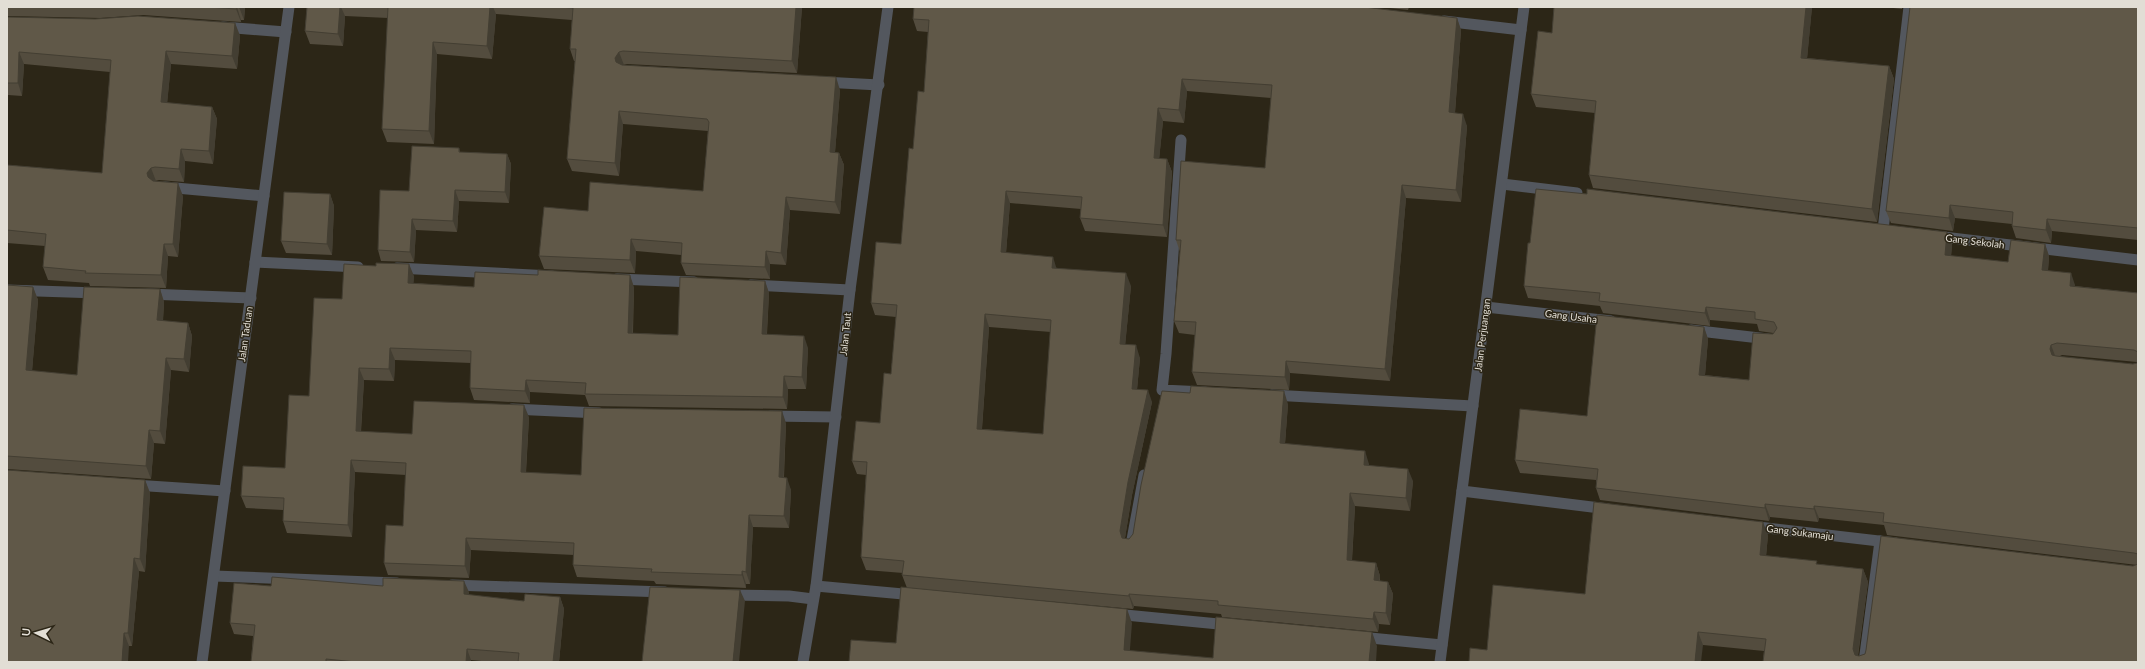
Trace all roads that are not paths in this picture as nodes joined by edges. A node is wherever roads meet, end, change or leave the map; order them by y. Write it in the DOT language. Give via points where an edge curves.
graph roads {
  1 [pos="289,7"];
  2 [pos="888,7"];
  3 [pos="1524,7"];
  4 [pos="1910,7"];
  5 [pos="1436,20"];
  6 [pos="211,26"];
  7 [pos="1521,30"];
  8 [pos="286,32"];
  9 [pos="816,81"];
  10 [pos="879,85"];
  11 [pos="1181,140"];
  12 [pos="1502,184"];
  13 [pos="159,187"];
  14 [pos="1589,195"];
  15 [pos="264,196"];
  16 [pos="1883,230"];
  17 [pos="1921,234"];
  18 [pos="2138,260"];
  19 [pos="255,262"];
  20 [pos="366,267"];
  21 [pos="382,268"];
  22 [pos="565,276"];
  23 [pos="604,278"];
  24 [pos="707,283"];
  25 [pos="739,284"];
  26 [pos="7,290"];
  27 [pos="850,290"];
  28 [pos="109,293"];
  29 [pos="140,294"];
  30 [pos="250,298"];
  31 [pos="1486,307"];
  32 [pos="1619,322"];
  33 [pos="1682,329"];
  34 [pos="1775,340"];
  35 [pos="1162,390"];
  36 [pos="1220,392"];
  37 [pos="1260,395"];
  38 [pos="1159,404"];
  39 [pos="1473,406"];
  40 [pos="504,408"];
  41 [pos="612,414"];
  42 [pos="759,416"];
  43 [pos="836,417"];
  44 [pos="1147,462"];
  45 [pos="123,484"];
  46 [pos="225,491"];
  47 [pos="1462,492"];
  48 [pos="1619,510"];
  49 [pos="1738,524"];
  50 [pos="1880,541"];
  51 [pos="1131,545"];
  52 [pos="1911,545"];
  53 [pos="214,576"];
  54 [pos="411,583"];
  55 [pos="443,584"];
  56 [pos="816,586"];
  57 [pos="672,593"];
  58 [pos="720,594"];
  59 [pos="925,596"];
  60 [pos="813,598"];
  61 [pos="1104,613"];
  62 [pos="1238,625"];
  63 [pos="1348,636"];
  64 [pos="1442,645"];
  65 [pos="202,662"];
  66 [pos="803,662"];
  67 [pos="1440,662"];
  68 [pos="1864,662"];
  1 -- 8 [label="street, Jalan Taduan"];
  2 -- 10 [label="street, Jalan Taut"];
  3 -- 7 [label="street, Jalan Perjuangan"];
  4 -- 16 [label="street"];
  5 -- 7 [label="street"];
  6 -- 8 [label="street"];
  7 -- 12 [label="street, Jalan Perjuangan"];
  8 -- 15 [label="street, Jalan Taduan"];
  9 -- 10 [label="street"];
  10 -- 27 [label="street, Jalan Taut"];
  11 -- 35 [label="street"];
  12 -- 14 [label="street"];
  12 -- 31 [label="street, Jalan Perjuangan"];
  13 -- 15 [label="street"];
  15 -- 19 [label="street, Jalan Taduan"];
  17 -- 18 [label="street, Gang Sekolah"];
  19 -- 20 [label="street"];
  19 -- 30 [label="street, Jalan Taduan"];
  21 -- 22 [label="street"];
  23 -- 24 [label="street"];
  25 -- 27 [label="street"];
  26 -- 28 [label="street"];
  27 -- 43 [label="street, Jalan Taut"];
  29 -- 30 [label="street"];
  30 -- 46 [label="street, Jalan Taduan"];
  31 -- 32 [label="street, Gang Usaha"];
  31 -- 39 [label="street, Jalan Perjuangan"];
  33 -- 34 [label="street"];
  35 -- 36 [label="street"];
  35 -- 38 [label="street"];
  37 -- 39 [label="street"];
  39 -- 47 [label="street, Jalan Perjuangan"];
  40 -- 41 [label="street"];
  42 -- 43 [label="street"];
  43 -- 56 [label="street, Jalan Taut"];
  44 -- 51 [label="street"];
  45 -- 46 [label="street"];
  46 -- 53 [label="street, Jalan Taduan"];
  47 -- 48 [label="street"];
  47 -- 64 [label="street, Jalan Perjuangan"];
  49 -- 50 [label="street, Gang Sukamaju"];
  50 -- 52 [label="street, Gang Sukamaju"];
  50 -- 68 [label="street"];
  53 -- 54 [label="street"];
  53 -- 65 [label="street, Jalan Taduan"];
  55 -- 57 [label="street"];
  56 -- 59 [label="street"];
  56 -- 60 [label="street, Jalan Taut"];
  58 -- 60 [label="street"];
  60 -- 66 [label="street, Jalan Taut"];
  61 -- 62 [label="street"];
  63 -- 64 [label="street"];
  64 -- 67 [label="street, Jalan Perjuangan"];
}
